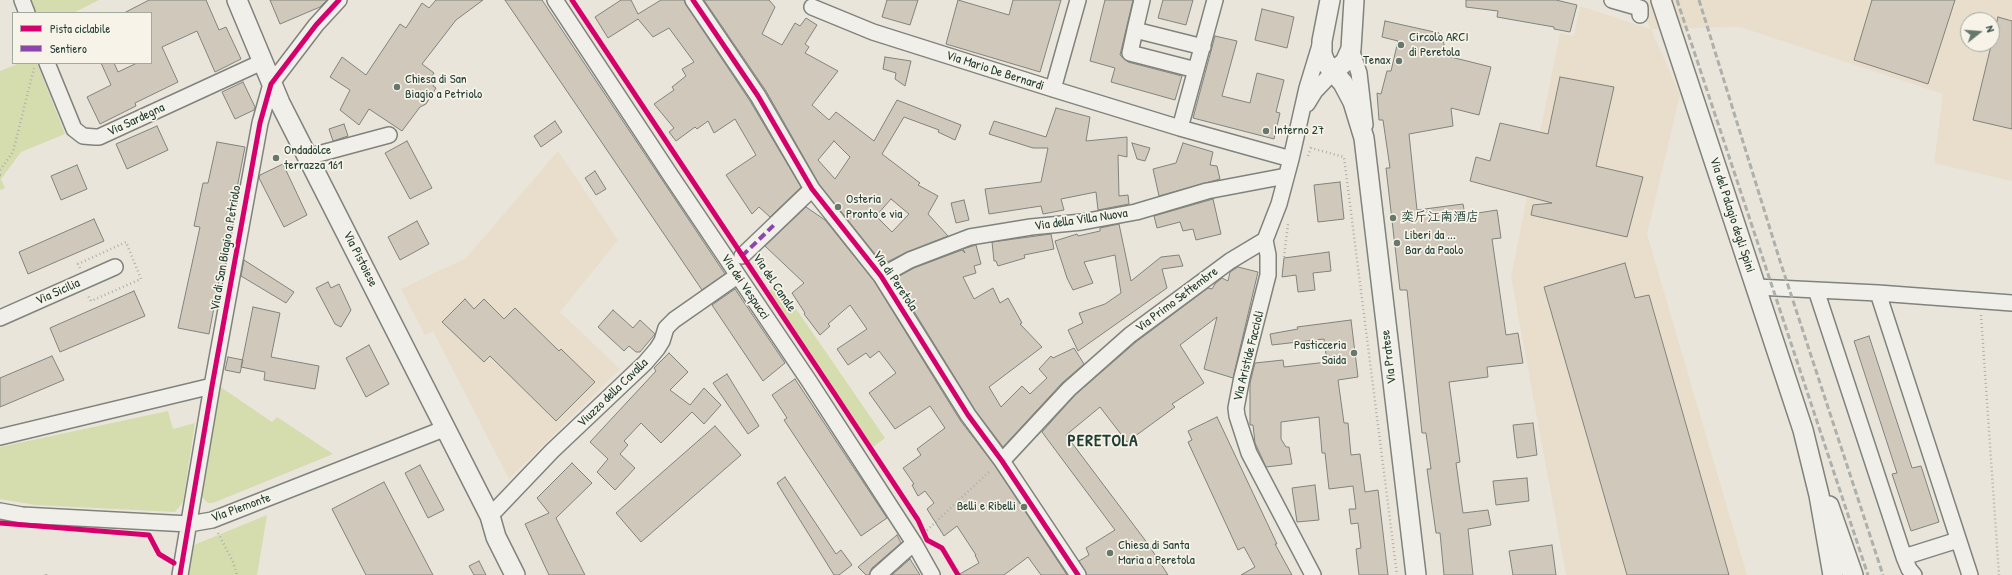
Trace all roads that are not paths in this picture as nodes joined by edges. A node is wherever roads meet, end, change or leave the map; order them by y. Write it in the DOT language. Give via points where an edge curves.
graph roads {
  1 [pos="22,0"];
  2 [pos="237,0"];
  3 [pos="339,0"];
  4 [pos="555,0"];
  5 [pos="693,0"];
  6 [pos="1078,0"];
  7 [pos="1142,0"];
  8 [pos="1215,0"];
  9 [pos="1330,0"];
  10 [pos="1354,0"];
  11 [pos="1612,0"];
  12 [pos="1661,0"];
  13 [pos="812,7"];
  14 [pos="27,12"];
  15 [pos="1640,15"];
  16 [pos="1135,30"];
  17 [pos="1322,41"];
  18 [pos="1202,47"];
  19 [pos="1351,49"];
  20 [pos="262,62"];
  21 [pos="43,64"];
  22 [pos="1196,70"];
  23 [pos="1334,71"];
  24 [pos="271,84"];
  25 [pos="1053,89"];
  26 [pos="1302,114"];
  27 [pos="1180,128"];
  28 [pos="389,135"];
  29 [pos="1364,138"];
  30 [pos="307,157"];
  31 [pos="1291,159"];
  32 [pos="1286,176"];
  33 [pos="812,188"];
  34 [pos="1265,240"];
  35 [pos="742,256"];
  36 [pos="115,267"];
  37 [pos="737,276"];
  38 [pos="881,276"];
  39 [pos="1756,287"];
  40 [pos="1816,290"];
  41 [pos="1878,293"];
  42 [pos="2012,303"];
  43 [pos="0,318"];
  44 [pos="212,386"];
  45 [pos="446,428"];
  46 [pos="1804,430"];
  47 [pos="0,437"];
  48 [pos="1002,461"];
  49 [pos="0,511"];
  50 [pos="490,516"];
  51 [pos="189,524"];
  52 [pos="921,536"];
  53 [pos="1958,540"];
  54 [pos="1904,557"];
  55 [pos="180,575"];
  56 [pos="515,575"];
  57 [pos="525,575"];
  58 [pos="878,575"];
  59 [pos="932,575"];
  60 [pos="1078,575"];
  61 [pos="1313,575"];
  62 [pos="1416,575"];
  63 [pos="1833,575"];
  64 [pos="1853,575"];
  65 [pos="1914,575"];
  66 [pos="1970,575"];
  1 -- 14 [label="street"];
  2 -- 20 [label="main road, Via Pistoiese"];
  3 -- 24 [label="street, Via di San Biagio a Petriolo" via="316,25"];
  4 -- 37 [label="street, Via dei Vespucci"];
  5 -- 33 [label="street, Via di Peretola" via="749,81"];
  6 -- 25 [label="street"];
  7 -- 16 [label="street"];
  8 -- 18 [label="street"];
  9 -- 17 [label="main road, Via Pratese"];
  10 -- 19 [label="main road, Via Pratese"];
  11 -- 15 [label="street" via="1640,8"];
  12 -- 39 [label="main road, Via del Palagio degli Spini"];
  13 -- 25 [label="street, Via Mario De Bernardi" via="873,32"];
  16 -- 18 [label="street"];
  16 -- 22 [label="street" via="1130,53"];
  17 -- 23 [label="main road, Via Pratese" via="1324,59"];
  17 -- 26 [label="street" via="1308,82"];
  18 -- 22 [label="street"];
  19 -- 23 [label="main road, Via Pratese" via="1345,62"];
  19 -- 29 [label="street, Via Pratese" via="1363,95"];
  20 -- 21 [label="street, Via Sardegna" via="99,137 83,136 74,130"];
  20 -- 24 [label="main road, Via Pistoiese"];
  22 -- 27 [label="street"];
  23 -- 26 [label="street" via="1315,91"];
  23 -- 29 [label="main road, Via Pratese" via="1342,79 1353,102"];
  24 -- 30 [label="main road, Via Pistoiese"];
  24 -- 44 [label="street, Via di San Biagio a Petriolo" via="260,123"];
  25 -- 27 [label="street, Via Mario De Bernardi"];
  26 -- 31 [label="street"];
  27 -- 31 [label="street, Via Mario De Bernardi"];
  28 -- 30 [label="street"];
  29 -- 62 [label="main road, Via Pratese"];
  30 -- 45 [label="main road, Via Pistoiese"];
  31 -- 32 [label="street"];
  32 -- 34 [label="street"];
  32 -- 38 [label="street, Via della Villa Nuova" via="1207,191 1136,212 970,237 910,260"];
  33 -- 35 [label="street"];
  33 -- 38 [label="street, Via di Peretola"];
  34 -- 48 [label="street, Via Primo Settembre" via="1230,260 1130,335 1069,389"];
  34 -- 61 [label="street, Via Aristide Faccioli" via="1268,276 1242,378 1236,408 1237,416 1249,453"];
  36 -- 43 [label="street, Via Sicilia"];
  37 -- 50 [label="street, Viuzzo della Cavalla" via="674,320 666,328 657,350 645,363 552,451"];
  37 -- 52 [label="street, Via dei Vespucci"];
  38 -- 48 [label="street, Via di Peretola" via="968,415"];
  39 -- 40 [label="street"];
  39 -- 46 [label="main road, Via del Palagio degli Spini"];
  40 -- 41 [label="street"];
  40 -- 54 [label="street"];
  41 -- 42 [label="street"];
  41 -- 53 [label="street"];
  44 -- 47 [label="street"];
  44 -- 51 [label="street, Via di San Biagio a Petriolo"];
  45 -- 50 [label="main road, Via Pistoiese"];
  45 -- 51 [label="street, Via Piemonte" via="212,520"];
  46 -- 63 [label="main road, Via del Palagio degli Spini"];
  46 -- 64 [label="main road, Via del Palagio degli Spini"];
  48 -- 60 [label="street, Via di Peretola"];
  49 -- 51 [label="street, Via Piemonte" via="22,515"];
  50 -- 56 [label="main road, Via Pistoiese" via="496,538"];
  50 -- 57 [label="main road, Via Pistoiese" via="504,534"];
  51 -- 55 [label="street, Via di San Biagio a Petriolo"];
  52 -- 58 [label="street"];
  52 -- 59 [label="street, Via dei Vespucci"];
  53 -- 54 [label="street"];
  53 -- 66 [label="street"];
  54 -- 65 [label="street"];
}
